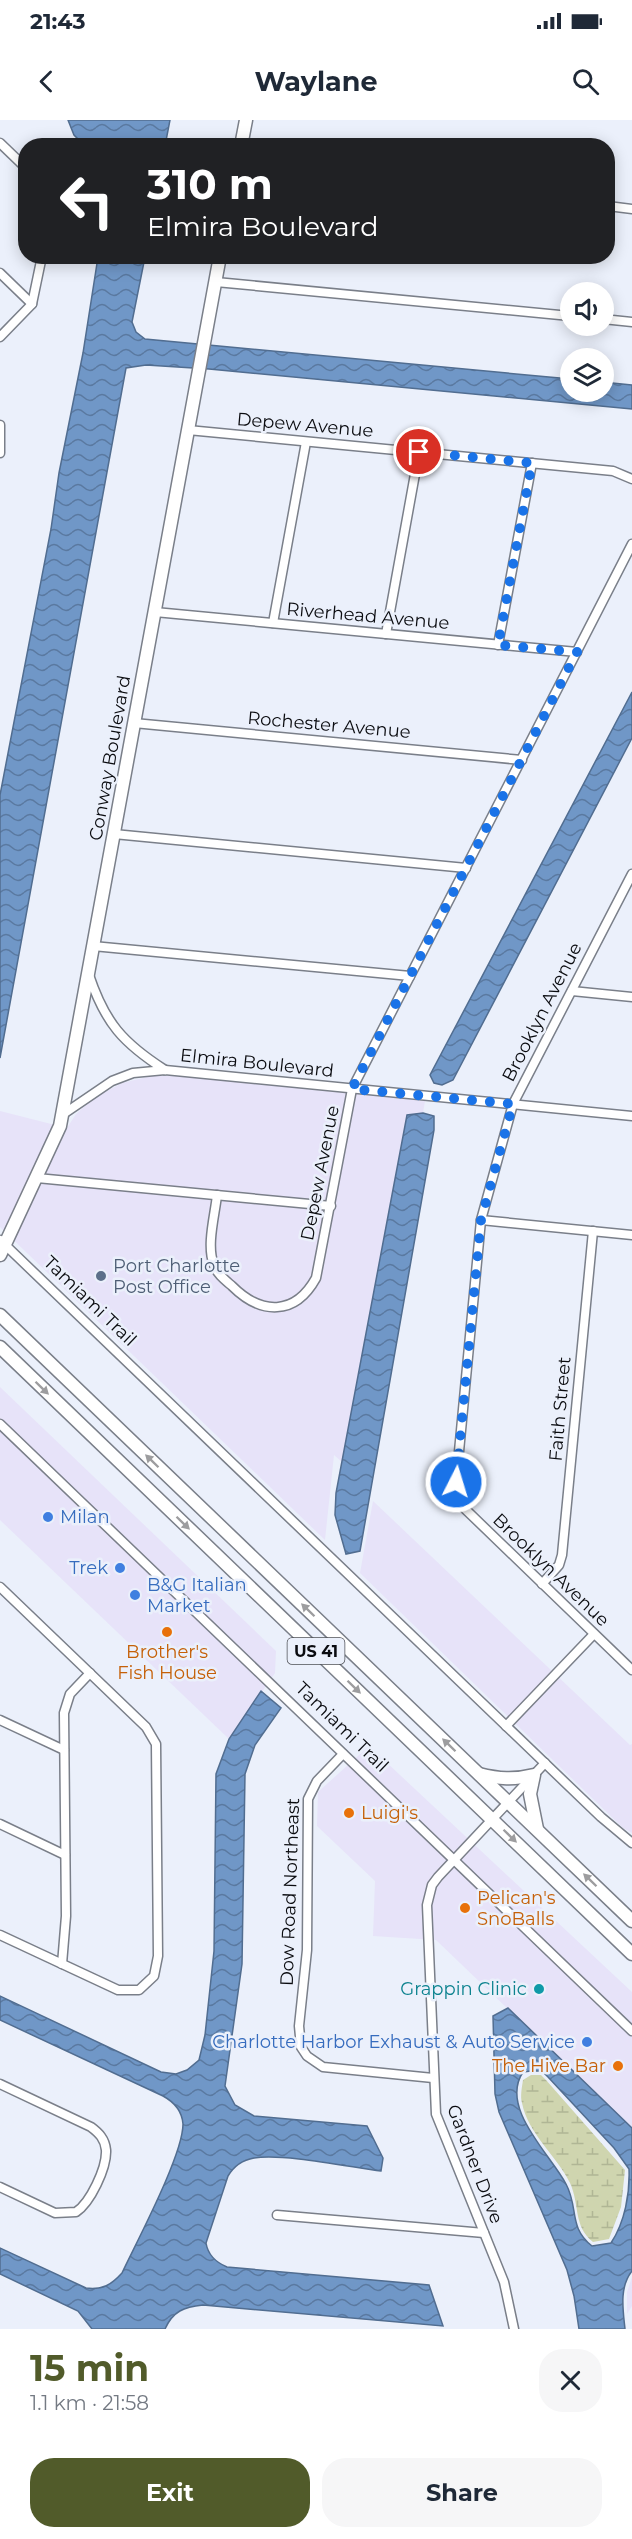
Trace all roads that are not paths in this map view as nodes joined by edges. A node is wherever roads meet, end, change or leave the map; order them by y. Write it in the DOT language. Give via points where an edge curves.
graph roads {
  1 [pos="246,120"];
  2 [pos="243,138"];
  3 [pos="0,143"];
  4 [pos="18,160"];
  5 [pos="615,207"];
  6 [pos="632,209"];
  7 [pos="40,264"];
  8 [pos="219,264"];
  9 [pos="0,273"];
  10 [pos="216,282"];
  11 [pos="32,304"];
  12 [pos="560,315"];
  13 [pos="614,320"];
  14 [pos="632,322"];
  15 [pos="0,337"];
  16 [pos="0,425"];
  17 [pos="188,430"];
  18 [pos="306,441"];
  19 [pos="419,452"];
  20 [pos="0,453"];
  21 [pos="532,463"];
  22 [pos="632,479"];
  23 [pos="632,543"];
  24 [pos="155,612"];
  25 [pos="273,623"];
  26 [pos="386,634"];
  27 [pos="498,645"];
  28 [pos="577,652"];
  29 [pos="134,723"];
  30 [pos="522,760"];
  31 [pos="114,834"];
  32 [pos="466,868"];
  33 [pos="632,874"];
  34 [pos="630,884"];
  35 [pos="93,945"];
  36 [pos="88,972"];
  37 [pos="410,976"];
  38 [pos="572,991"];
  39 [pos="632,997"];
  40 [pos="165,1070"];
  41 [pos="352,1089"];
  42 [pos="513,1104"];
  43 [pos="62,1115"];
  44 [pos="632,1116"];
  45 [pos="37,1178"];
  46 [pos="217,1195"];
  47 [pos="331,1206"];
  48 [pos="481,1220"];
  49 [pos="593,1231"];
  50 [pos="632,1235"];
  51 [pos="2,1246"];
  52 [pos="1,1314"];
  53 [pos="0,1347"];
  54 [pos="0,1424"];
  55 [pos="542,1584"];
  56 [pos="0,1587"];
  57 [pos="594,1634"];
  58 [pos="632,1670"];
  59 [pos="90,1672"];
  60 [pos="0,1720"];
  61 [pos="506,1726"];
  62 [pos="64,1750"];
  63 [pos="343,1754"];
  64 [pos="545,1763"];
  65 [pos="479,1774"];
  66 [pos="534,1775"];
  67 [pos="508,1802"];
  68 [pos="492,1819"];
  69 [pos="0,1824"];
  70 [pos="538,1830"];
  71 [pos="632,1843"];
  72 [pos="65,1855"];
  73 [pos="454,1860"];
  74 [pos="632,1921"];
  75 [pos="0,1935"];
  76 [pos="632,1954"];
  77 [pos="62,1964"];
  78 [pos="632,2031"];
  79 [pos="433,2078"];
  80 [pos="0,2084"];
  81 [pos="0,2187"];
  82 [pos="277,2215"];
  83 [pos="484,2233"];
  84 [pos="514,2329"];
  1 -- 2 [label="main road"];
  3 -- 4 [label="street"];
  5 -- 6 [label="street"];
  7 -- 11 [label="street"];
  8 -- 10 [label="main road, Conway Boulevard"];
  9 -- 11 [label="street"];
  10 -- 12 [label="street"];
  10 -- 17 [label="main road, Conway Boulevard"];
  11 -- 15 [label="street"];
  13 -- 14 [label="street"];
  16 -- 20 [label="street"];
  17 -- 18 [label="street, Depew Avenue"];
  17 -- 24 [label="main road, Conway Boulevard"];
  18 -- 19 [label="street, Depew Avenue"];
  18 -- 25 [label="street"];
  19 -- 21 [label="street, Depew Avenue"];
  19 -- 26 [label="street"];
  21 -- 22 [label="street, Depew Avenue" via="613,471"];
  21 -- 27 [label="street"];
  23 -- 28 [label="street, Depew Avenue"];
  24 -- 25 [label="street, Riverhead Avenue"];
  24 -- 29 [label="main road, Conway Boulevard"];
  25 -- 26 [label="street, Riverhead Avenue"];
  26 -- 27 [label="street, Riverhead Avenue"];
  27 -- 28 [label="street, Riverhead Avenue"];
  28 -- 30 [label="street, Depew Avenue"];
  29 -- 30 [label="street, Rochester Avenue"];
  29 -- 31 [label="main road, Conway Boulevard"];
  30 -- 32 [label="street, Depew Avenue"];
  31 -- 32 [label="street"];
  31 -- 35 [label="main road, Conway Boulevard"];
  32 -- 37 [label="street, Depew Avenue"];
  33 -- 34 [label="street, Brooklyn Avenue"];
  34 -- 38 [label="street, Brooklyn Avenue"];
  35 -- 36 [label="main road, Conway Boulevard"];
  35 -- 37 [label="street"];
  36 -- 40 [label="street, Elmira Boulevard" via="100,1004 118,1034"];
  36 -- 43 [label="main road, Conway Boulevard"];
  37 -- 41 [label="street, Depew Avenue"];
  38 -- 39 [label="street"];
  38 -- 42 [label="street, Brooklyn Avenue"];
  40 -- 41 [label="street, Elmira Boulevard"];
  40 -- 43 [label="street, Elmira Boulevard" via="133,1073 112,1081"];
  41 -- 42 [label="street, Elmira Boulevard"];
  41 -- 47 [label="street, Depew Avenue"];
  42 -- 44 [label="street, Elmira Boulevard"];
  42 -- 48 [label="street, Brooklyn Avenue"];
  43 -- 45 [label="main road, Conway Boulevard"];
  45 -- 46 [label="street"];
  45 -- 51 [label="main road, Conway Boulevard"];
  46 -- 47 [label="street"];
  46 -- 47 [label="street, Depew Avenue" via="213,1263 240,1294 263,1307 289,1305 310,1289 316,1278"];
  48 -- 49 [label="street"];
  48 -- 55 [label="street, Brooklyn Avenue" via="457,1496 463,1507"];
  49 -- 50 [label="street"];
  49 -- 55 [label="street, Faith Street" via="562,1555 559,1565"];
  51 -- 61 [label="street, Tamiami Trail"];
  65 -- 52 [label="main road, US 41, one-way"];
  53 -- 68 [label="main road, Tamiami Trail / US 41, one-way"];
  54 -- 63 [label="street, Tamiami Trail"];
  55 -- 57 [label="street, Brooklyn Avenue"];
  56 -- 59 [label="street"];
  57 -- 58 [label="street, Brooklyn Avenue"];
  57 -- 61 [label="street"];
  59 -- 62 [label="street" via="66,1703"];
  59 -- 77 [label="street" via="146,1727 156,1744 157,1966 148,1984 129,1992"];
  60 -- 62 [label="street"];
  61 -- 64 [label="street, Tamiami Trail"];
  62 -- 72 [label="street"];
  63 -- 73 [label="street, Tamiami Trail"];
  63 -- 79 [label="street, Dow Road Northeast" via="317,1781 308,1799 308,1907 299,2026 301,2047 314,2063 323,2067"];
  64 -- 66 [label="street, Gardner Drive"];
  64 -- 71 [label="street, Tamiami Trail"];
  65 -- 66 [label="main road" via="501,1779"];
  65 -- 67 [label="main road, US 41"];
  66 -- 67 [label="street, Gardner Drive"];
  66 -- 70 [label="main road" via="531,1803"];
  67 -- 68 [label="street, Gardner Drive"];
  67 -- 70 [label="main road, US 41"];
  68 -- 73 [label="street, Gardner Drive"];
  68 -- 76 [label="main road, Tamiami Trail / US 41, one-way"];
  69 -- 72 [label="street"];
  74 -- 70 [label="main road, US 41, one-way"];
  72 -- 77 [label="street"];
  73 -- 78 [label="street, Tamiami Trail"];
  73 -- 79 [label="street, Gardner Drive" via="432,1885 427,1905"];
  75 -- 77 [label="street"];
  79 -- 83 [label="street, Gardner Drive" via="439,2124"];
  80 -- 81 [label="street" via="91,2127 99,2133 106,2152 90,2198 76,2212 56,2213"];
  82 -- 83 [label="street"];
  83 -- 84 [label="street, Gardner Drive" via="507,2292"];
}
